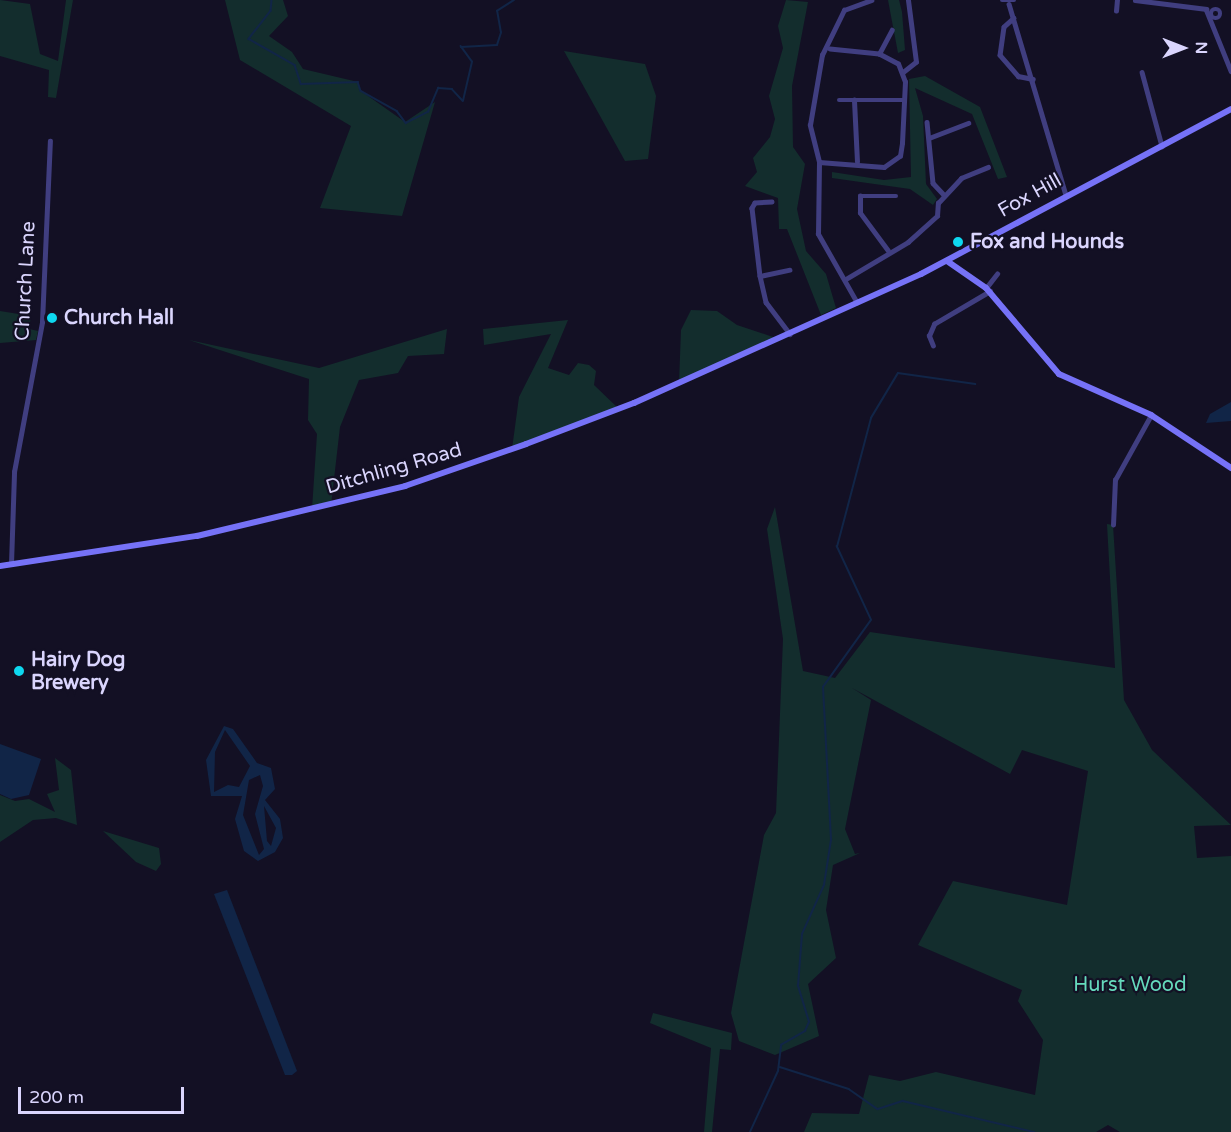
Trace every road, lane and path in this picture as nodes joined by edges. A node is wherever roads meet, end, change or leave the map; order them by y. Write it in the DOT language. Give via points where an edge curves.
graph roads {
  1 [pos="871,0"];
  2 [pos="909,0"];
  3 [pos="1002,0"];
  4 [pos="1117,0"];
  5 [pos="1135,0"];
  6 [pos="1012,2"];
  7 [pos="1206,9"];
  8 [pos="1116,11"];
  9 [pos="1014,18"];
  10 [pos="1214,19"];
  11 [pos="892,30"];
  12 [pos="830,50"];
  13 [pos="879,54"];
  14 [pos="1231,71"];
  15 [pos="903,72"];
  16 [pos="1142,72"];
  17 [pos="1033,80"];
  18 [pos="839,100"];
  19 [pos="854,100"];
  20 [pos="904,100"];
  21 [pos="1231,109"];
  22 [pos="927,122"];
  23 [pos="968,123"];
  24 [pos="929,138"];
  25 [pos="50,141"];
  26 [pos="1162,146"];
  27 [pos="819,162"];
  28 [pos="857,162"];
  29 [pos="988,167"];
  30 [pos="944,195"];
  31 [pos="1066,195"];
  32 [pos="896,196"];
  33 [pos="772,202"];
  34 [pos="888,251"];
  35 [pos="947,261"];
  36 [pos="789,270"];
  37 [pos="997,274"];
  38 [pos="760,276"];
  39 [pos="846,279"];
  40 [pos="988,289"];
  41 [pos="857,303"];
  42 [pos="790,334"];
  43 [pos="779,339"];
  44 [pos="930,339"];
  45 [pos="922,343"];
  46 [pos="933,346"];
  47 [pos="1151,415"];
  48 [pos="1231,468"];
  49 [pos="1113,525"];
  50 [pos="11,564"];
  51 [pos="0,566"];
  1 -- 12 [label="street" via="844,10"];
  2 -- 15 [label="street" via="916,62"];
  3 -- 6 [label="street"];
  4 -- 8 [label="street"];
  5 -- 7 [label="street"];
  6 -- 9 [label="street"];
  7 -- 10 [label="street"];
  7 -- 10 [label="street" via="1216,9"];
  9 -- 17 [label="street"];
  9 -- 17 [label="street" via="1004,27 1000,55 1018,76"];
  10 -- 14 [label="street" via="1219,52"];
  11 -- 13 [label="street"];
  12 -- 13 [label="street"];
  12 -- 27 [label="street" via="822,55 810,124"];
  13 -- 15 [label="street"];
  15 -- 20 [label="street"];
  16 -- 26 [label="street"];
  17 -- 31 [label="street"];
  18 -- 19 [label="street"];
  19 -- 20 [label="street"];
  19 -- 28 [label="street"];
  20 -- 28 [label="street" via="900,156 884,167"];
  21 -- 26 [label="main road, Fox Hill"];
  22 -- 24 [label="street"];
  23 -- 24 [label="street"];
  24 -- 30 [label="street" via="933,183"];
  25 -- 50 [label="street, Church Lane" via="42,322 14,472"];
  26 -- 31 [label="main road, Fox Hill"];
  27 -- 28 [label="street"];
  27 -- 39 [label="street" via="818,234"];
  29 -- 30 [label="street" via="961,178"];
  30 -- 34 [label="street" via="937,216 908,242"];
  31 -- 35 [label="main road, Fox Hill"];
  32 -- 34 [label="street" via="860,196 860,213"];
  33 -- 38 [label="street" via="756,203 752,208"];
  34 -- 39 [label="street"];
  35 -- 40 [label="main road"];
  35 -- 41 [label="main road, Fox Hill"];
  36 -- 38 [label="street"];
  37 -- 40 [label="street"];
  38 -- 42 [label="street" via="766,302"];
  39 -- 41 [label="street"];
  40 -- 44 [label="street" via="934,324"];
  40 -- 47 [label="main road" via="1050,367"];
  41 -- 42 [label="main road, Fox Hill"];
  42 -- 43 [label="main road, Fox Hill"];
  43 -- 50 [label="main road, Ditchling Road" via="627,406 405,486 197,536"];
  44 -- 45 [label="street"];
  44 -- 46 [label="street"];
  47 -- 48 [label="main road"];
  47 -- 49 [label="street" via="1115,480"];
  50 -- 51 [label="main road, Ditchling Road"];
}
